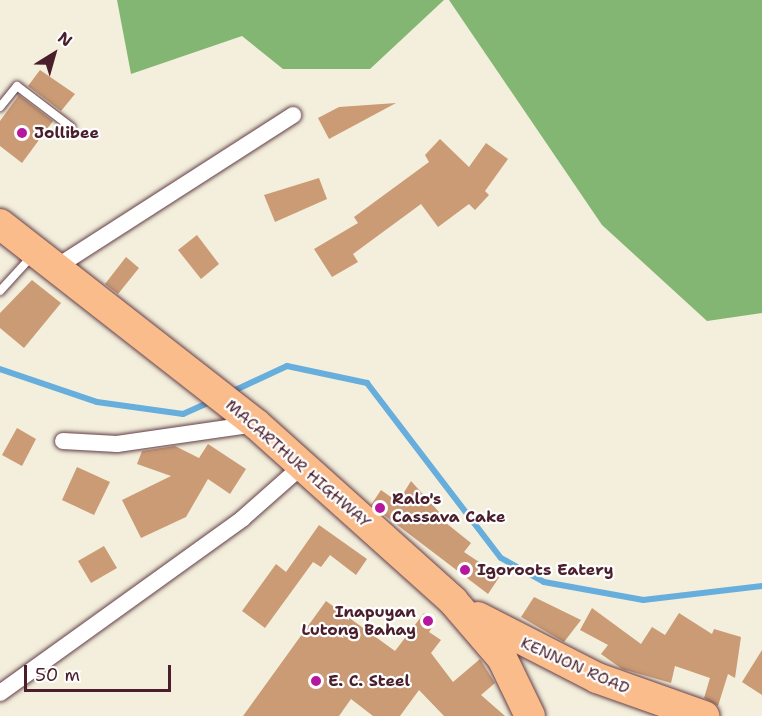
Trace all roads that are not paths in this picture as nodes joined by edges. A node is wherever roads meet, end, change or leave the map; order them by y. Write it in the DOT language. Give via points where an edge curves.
graph roads {
  1 [pos="0,107"];
  2 [pos="294,115"];
  3 [pos="71,127"];
  4 [pos="0,224"];
  5 [pos="46,260"];
  6 [pos="0,291"];
  7 [pos="248,418"];
  8 [pos="63,441"];
  9 [pos="302,466"];
  10 [pos="453,601"];
  11 [pos="0,693"];
  12 [pos="531,716"];
  13 [pos="704,716"];
  1 -- 3 [label="lane" via="17,86"];
  2 -- 5 [label="street"];
  4 -- 5 [label="highway, MACARTHUR HIGHWAY"];
  5 -- 6 [label="lane"];
  5 -- 7 [label="highway, MACARTHUR HIGHWAY"];
  7 -- 8 [label="street" via="117,444"];
  7 -- 9 [label="highway, MACARTHUR HIGHWAY"];
  9 -- 10 [label="highway, MACARTHUR HIGHWAY"];
  9 -- 11 [label="street" via="242,519"];
  10 -- 12 [label="highway, MACARTHUR HIGHWAY" via="502,658"];
  10 -- 13 [label="highway, KENNON ROAD" via="546,656"];
}
